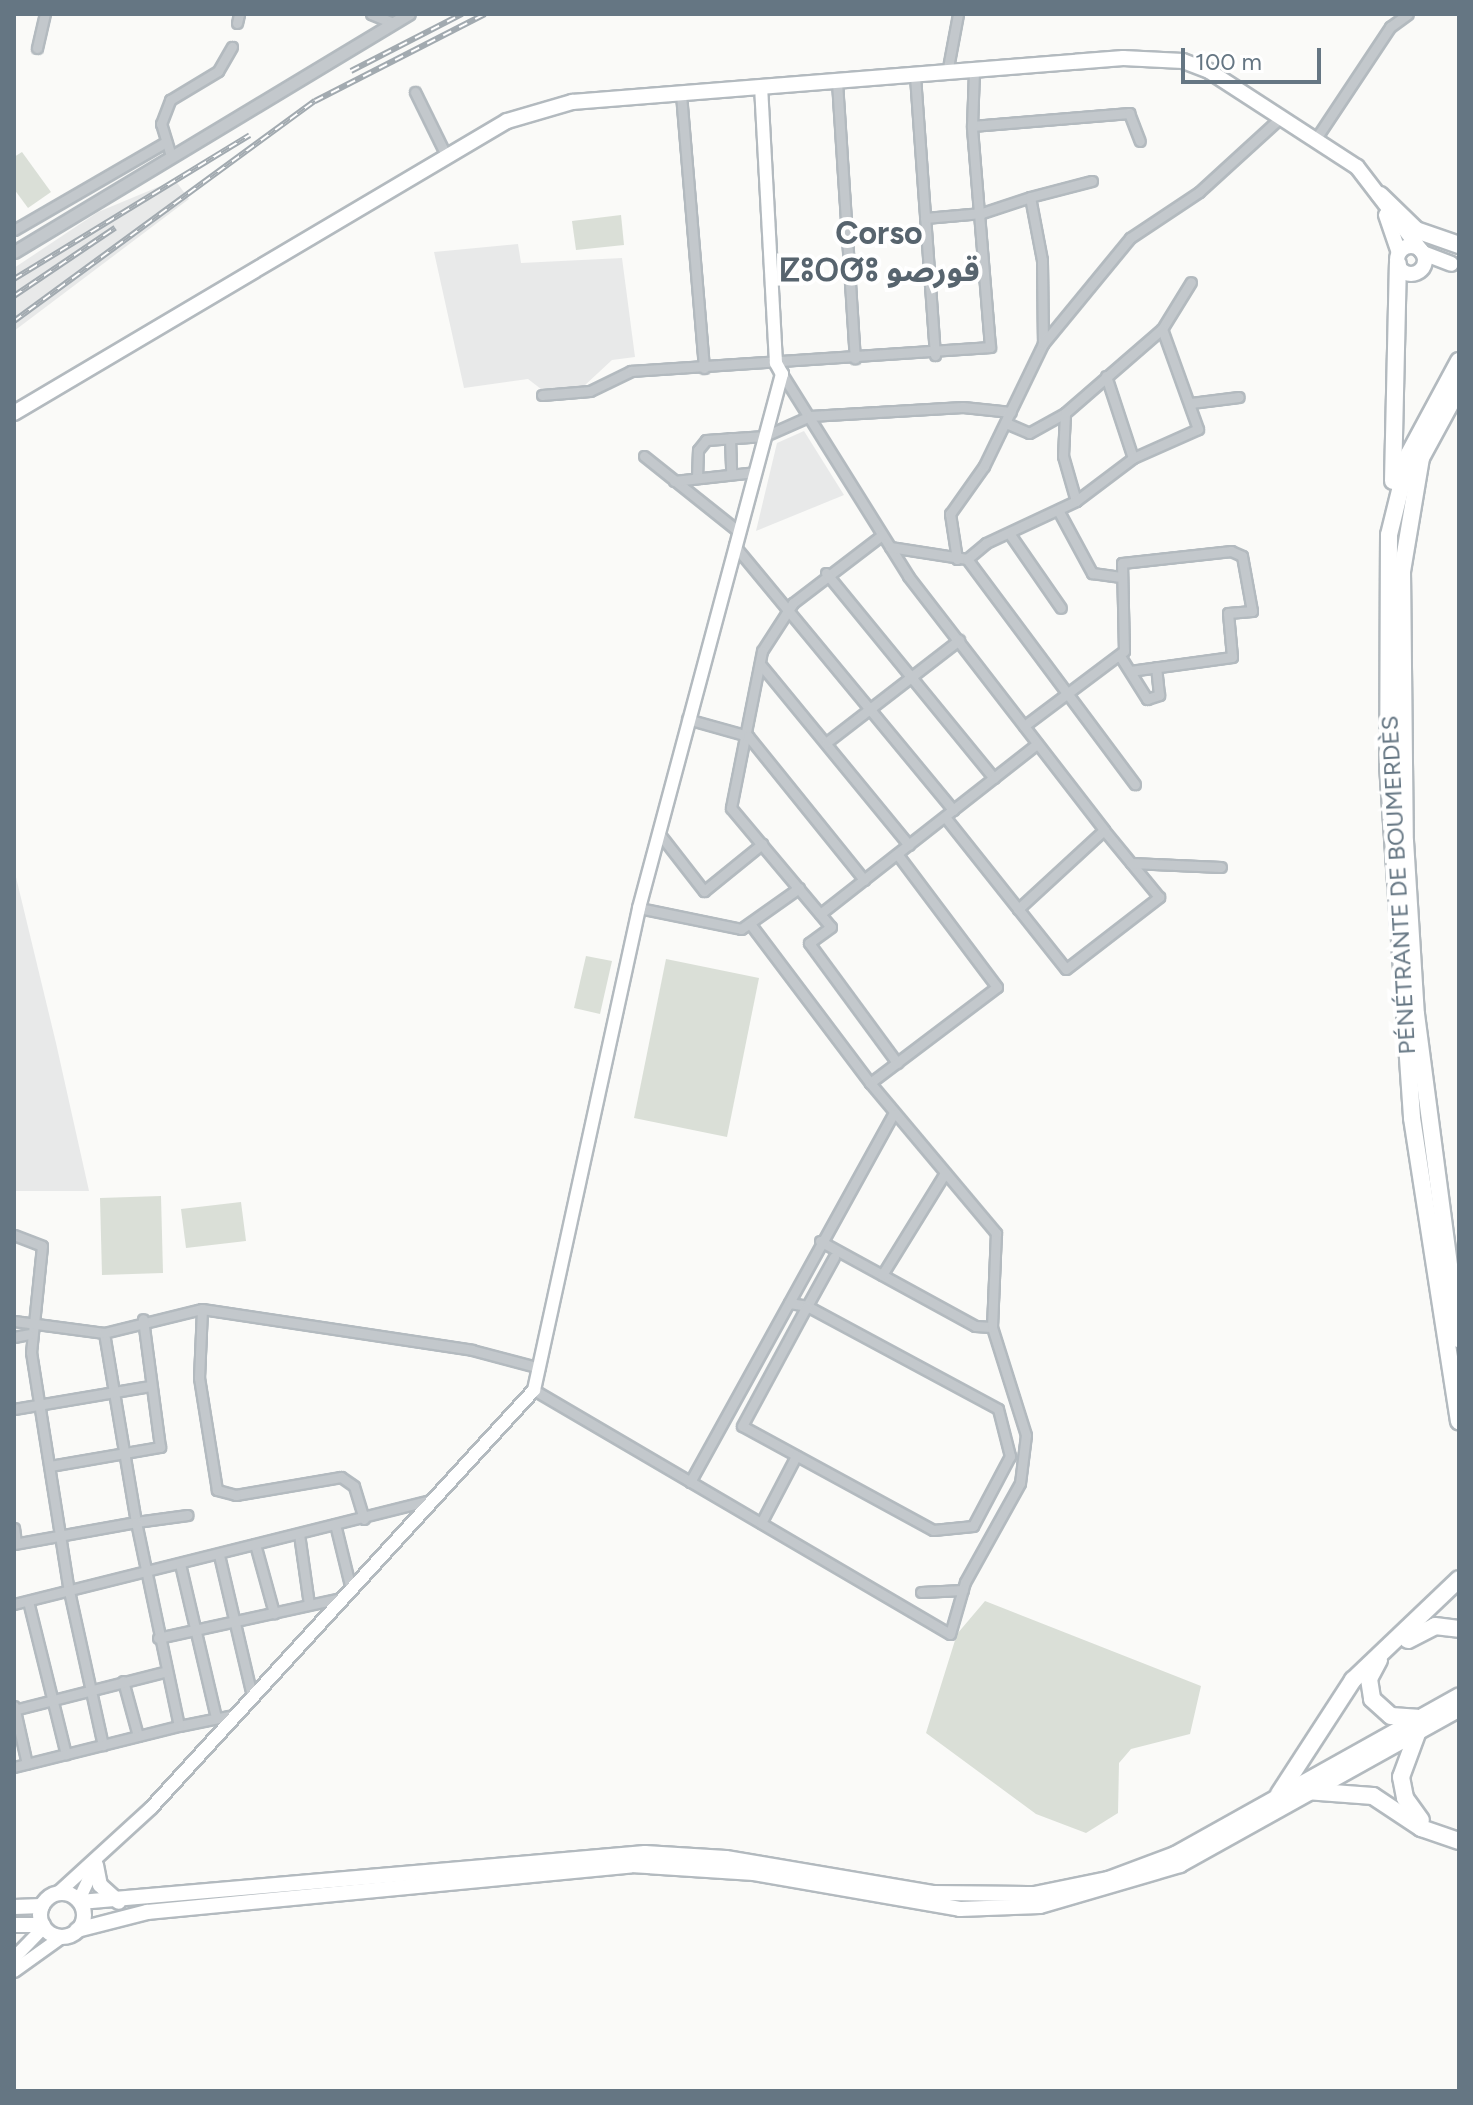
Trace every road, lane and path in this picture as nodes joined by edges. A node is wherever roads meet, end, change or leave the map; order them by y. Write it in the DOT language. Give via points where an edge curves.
graph roads {
  1 [pos="45,14"];
  2 [pos="371,14"];
  3 [pos="409,14"];
  4 [pos="958,14"];
  5 [pos="1408,14"];
  6 [pos="393,23"];
  7 [pos="232,47"];
  8 [pos="37,48"];
  9 [pos="974,71"];
  10 [pos="947,73"];
  11 [pos="915,76"];
  12 [pos="837,82"];
  13 [pos="761,88"];
  14 [pos="415,92"];
  15 [pos="681,94"];
  16 [pos="1280,118"];
  17 [pos="972,126"];
  18 [pos="1315,140"];
  19 [pos="1140,141"];
  20 [pos="166,142"];
  21 [pos="171,156"];
  22 [pos="447,157"];
  23 [pos="1092,181"];
  24 [pos="1380,195"];
  25 [pos="1030,197"];
  26 [pos="982,213"];
  27 [pos="925,218"];
  28 [pos="14,230"];
  29 [pos="1459,245"];
  30 [pos="14,252"];
  31 [pos="1423,253"];
  32 [pos="1399,259"];
  33 [pos="1455,264"];
  34 [pos="1414,273"];
  35 [pos="1191,282"];
  36 [pos="1162,329"];
  37 [pos="1043,344"];
  38 [pos="935,355"];
  39 [pos="855,358"];
  40 [pos="1459,361"];
  41 [pos="704,368"];
  42 [pos="779,369"];
  43 [pos="1106,376"];
  44 [pos="1459,391"];
  45 [pos="542,395"];
  46 [pos="1239,397"];
  47 [pos="1191,403"];
  48 [pos="1011,412"];
  49 [pos="14,413"];
  50 [pos="1065,413"];
  51 [pos="810,416"];
  52 [pos="1006,423"];
  53 [pos="765,436"];
  54 [pos="730,438"];
  55 [pos="644,456"];
  56 [pos="1133,458"];
  57 [pos="731,472"];
  58 [pos="755,472"];
  59 [pos="697,478"];
  60 [pos="674,481"];
  61 [pos="1076,501"];
  62 [pos="1058,510"];
  63 [pos="738,531"];
  64 [pos="1009,533"];
  65 [pos="882,535"];
  66 [pos="1389,535"];
  67 [pos="734,545"];
  68 [pos="890,547"];
  69 [pos="962,559"];
  70 [pos="826,573"];
  71 [pos="1121,577"];
  72 [pos="1061,608"];
  73 [pos="789,609"];
  74 [pos="959,640"];
  75 [pos="1120,656"];
  76 [pos="761,665"];
  77 [pos="1156,667"];
  78 [pos="1130,671"];
  79 [pos="914,675"];
  80 [pos="1070,693"];
  81 [pos="869,709"];
  82 [pos="685,718"];
  83 [pos="1024,726"];
  84 [pos="748,736"];
  85 [pos="827,742"];
  86 [pos="1037,744"];
  87 [pos="994,778"];
  88 [pos="1135,784"];
  89 [pos="949,814"];
  90 [pos="1104,830"];
  91 [pos="658,832"];
  92 [pos="762,844"];
  93 [pos="909,845"];
  94 [pos="897,854"];
  95 [pos="1131,863"];
  96 [pos="1221,867"];
  97 [pos="864,880"];
  98 [pos="799,888"];
  99 [pos="639,908"];
  100 [pos="1018,909"];
  101 [pos="820,914"];
  102 [pos="751,925"];
  103 [pos="897,1063"];
  104 [pos="870,1083"];
  105 [pos="893,1114"];
  106 [pos="945,1173"];
  107 [pos="14,1235"];
  108 [pos="820,1241"];
  109 [pos="834,1257"];
  110 [pos="882,1275"];
  111 [pos="789,1303"];
  112 [pos="807,1306"];
  113 [pos="202,1309"];
  114 [pos="143,1319"];
  115 [pos="14,1321"];
  116 [pos="992,1327"];
  117 [pos="30,1329"];
  118 [pos="104,1333"];
  119 [pos="14,1337"];
  120 [pos="1459,1339"];
  121 [pos="540,1368"];
  122 [pos="150,1386"];
  123 [pos="534,1390"];
  124 [pos="112,1392"];
  125 [pos="39,1405"];
  126 [pos="14,1409"];
  127 [pos="727,1420"];
  128 [pos="1459,1421"];
  129 [pos="742,1426"];
  130 [pos="124,1452"];
  131 [pos="796,1456"];
  132 [pos="50,1466"];
  133 [pos="690,1482"];
  134 [pos="431,1500"];
  135 [pos="188,1515"];
  136 [pos="364,1519"];
  137 [pos="136,1522"];
  138 [pos="761,1523"];
  139 [pos="335,1524"];
  140 [pos="14,1528"];
  141 [pos="299,1534"];
  142 [pos="61,1537"];
  143 [pos="15,1544"];
  144 [pos="255,1544"];
  145 [pos="219,1555"];
  146 [pos="180,1564"];
  147 [pos="143,1573"];
  148 [pos="1459,1579"];
  149 [pos="963,1590"];
  150 [pos="69,1591"];
  151 [pos="921,1592"];
  152 [pos="347,1594"];
  153 [pos="28,1601"];
  154 [pos="14,1604"];
  155 [pos="309,1604"];
  156 [pos="274,1613"];
  157 [pos="239,1622"];
  158 [pos="1459,1629"];
  159 [pos="195,1630"];
  160 [pos="158,1638"];
  161 [pos="164,1672"];
  162 [pos="123,1681"];
  163 [pos="89,1689"];
  164 [pos="1459,1695"];
  165 [pos="252,1696"];
  166 [pos="50,1700"];
  167 [pos="14,1709"];
  168 [pos="1459,1710"];
  169 [pos="238,1714"];
  170 [pos="216,1717"];
  171 [pos="1418,1724"];
  172 [pos="179,1726"];
  173 [pos="138,1736"];
  174 [pos="103,1745"];
  175 [pos="66,1754"];
  176 [pos="27,1764"];
  177 [pos="14,1767"];
  178 [pos="1306,1791"];
  179 [pos="1279,1794"];
  180 [pos="1459,1832"];
  181 [pos="1459,1841"];
  182 [pos="97,1861"];
  183 [pos="58,1893"];
  184 [pos="79,1901"];
  185 [pos="119,1902"];
  186 [pos="42,1906"];
  187 [pos="14,1907"];
  188 [pos="14,1925"];
  189 [pos="43,1926"];
  190 [pos="77,1930"];
  191 [pos="63,1936"];
  192 [pos="14,1958"];
  193 [pos="14,1971"];
  1 -- 8 [label="street"];
  2 -- 6 [label="street"];
  3 -- 6 [label="street"];
  4 -- 10 [label="street"];
  5 -- 18 [label="street" via="1390,27"];
  6 -- 21 [label="street"];
  7 -- 20 [label="street" via="218,71 170,100 161,124"];
  9 -- 10 [label="main road"];
  9 -- 16 [label="main road" via="1123,58 1183,61"];
  9 -- 17 [label="street"];
  10 -- 11 [label="main road"];
  11 -- 12 [label="main road"];
  11 -- 27 [label="street"];
  12 -- 13 [label="main road"];
  12 -- 39 [label="street"];
  13 -- 15 [label="main road"];
  13 -- 42 [label="main road"];
  14 -- 22 [label="street"];
  15 -- 22 [label="main road" via="535,111"];
  15 -- 41 [label="street"];
  16 -- 18 [label="main road"];
  16 -- 37 [label="street" via="1199,192 1130,238"];
  17 -- 19 [label="street" via="1129,113"];
  17 -- 26 [label="street"];
  18 -- 24 [label="main road" via="1357,167"];
  20 -- 21 [label="street"];
  20 -- 28 [label="street"];
  21 -- 30 [label="street"];
  22 -- 49 [label="main road"];
  23 -- 25 [label="street"];
  24 -- 29 [label="highway" via="1416,230"];
  24 -- 31 [label="main road"];
  24 -- 32 [label="main road"];
  25 -- 26 [label="street"];
  25 -- 37 [label="street" via="1042,260"];
  26 -- 27 [label="street"];
  26 -- 38 [label="street" via="993,339 980,352"];
  27 -- 38 [label="street"];
  31 -- 32 [label="main road" via="1409,246"];
  31 -- 33 [label="main road"];
  31 -- 34 [label="main road" via="1424,264"];
  32 -- 34 [label="main road"];
  32 -- 66 [label="highway" via="1398,408"];
  33 -- 34 [label="main road"];
  35 -- 36 [label="street"];
  36 -- 43 [label="street"];
  36 -- 47 [label="street"];
  37 -- 48 [label="street"];
  38 -- 39 [label="street"];
  39 -- 42 [label="street"];
  40 -- 66 [label="highway, PÉNÉTRANTE DE BOUMERDÈS" via="1409,454"];
  41 -- 42 [label="street"];
  41 -- 45 [label="street" via="631,371 590,391"];
  42 -- 51 [label="street"];
  42 -- 53 [label="main road"];
  43 -- 50 [label="street"];
  43 -- 56 [label="street"];
  44 -- 120 [label="highway, PÉNÉTRANTE DE BOUMERDÈS" via="1437,420 1421,458 1404,540 1405,841 1431,1163"];
  46 -- 47 [label="street"];
  47 -- 56 [label="street" via="1198,429"];
  48 -- 51 [label="street" via="963,407"];
  48 -- 52 [label="street"];
  50 -- 52 [label="street" via="1029,433"];
  50 -- 61 [label="street" via="1063,456"];
  51 -- 53 [label="street"];
  51 -- 65 [label="street"];
  52 -- 69 [label="street" via="950,514"];
  53 -- 54 [label="street"];
  53 -- 58 [label="main road"];
  54 -- 57 [label="street"];
  54 -- 59 [label="street" via="701,443"];
  55 -- 60 [label="street"];
  56 -- 61 [label="street"];
  57 -- 58 [label="street"];
  57 -- 59 [label="street"];
  58 -- 63 [label="main road"];
  59 -- 60 [label="street"];
  60 -- 63 [label="street"];
  61 -- 62 [label="street"];
  62 -- 64 [label="street"];
  62 -- 71 [label="street" via="1092,573"];
  63 -- 67 [label="main road"];
  64 -- 69 [label="street"];
  64 -- 72 [label="street"];
  65 -- 68 [label="street"];
  65 -- 70 [label="street"];
  66 -- 128 [label="highway, PÉNÉTRANTE DE BOUMERDÈS" via="1388,765 1397,952 1412,1118"];
  67 -- 73 [label="street"];
  67 -- 82 [label="main road"];
  68 -- 69 [label="street"];
  68 -- 74 [label="street"];
  69 -- 80 [label="street"];
  70 -- 73 [label="street"];
  70 -- 79 [label="street"];
  71 -- 75 [label="street" via="1127,641"];
  71 -- 77 [label="street" via="1126,561 1231,551 1246,563 1252,611 1228,613 1232,657"];
  73 -- 76 [label="street" via="762,651"];
  73 -- 81 [label="street"];
  74 -- 79 [label="street"];
  74 -- 83 [label="street"];
  75 -- 78 [label="street"];
  75 -- 80 [label="street"];
  76 -- 84 [label="street"];
  76 -- 85 [label="street"];
  77 -- 78 [label="street"];
  77 -- 78 [label="street" via="1159,695 1154,700"];
  79 -- 81 [label="street"];
  79 -- 87 [label="street"];
  80 -- 83 [label="street"];
  80 -- 88 [label="street"];
  81 -- 85 [label="street"];
  81 -- 89 [label="street"];
  82 -- 84 [label="street"];
  82 -- 91 [label="main road"];
  83 -- 86 [label="street"];
  84 -- 92 [label="street" via="734,769 731,808"];
  84 -- 97 [label="street"];
  85 -- 93 [label="street"];
  86 -- 87 [label="street"];
  86 -- 90 [label="street"];
  87 -- 89 [label="street"];
  89 -- 93 [label="street"];
  89 -- 100 [label="street"];
  90 -- 95 [label="street"];
  90 -- 100 [label="street"];
  91 -- 92 [label="street" via="704,891"];
  91 -- 99 [label="main road"];
  92 -- 98 [label="street"];
  93 -- 94 [label="street"];
  94 -- 97 [label="street"];
  94 -- 103 [label="street" via="997,987"];
  95 -- 96 [label="street"];
  95 -- 100 [label="street" via="1159,897 1066,969"];
  97 -- 101 [label="street"];
  98 -- 101 [label="street"];
  98 -- 102 [label="street"];
  99 -- 102 [label="street" via="734,929"];
  99 -- 121 [label="main road"];
  101 -- 103 [label="street" via="831,927 809,943"];
  102 -- 104 [label="street"];
  103 -- 104 [label="street"];
  104 -- 105 [label="street"];
  105 -- 106 [label="street"];
  105 -- 108 [label="street"];
  106 -- 110 [label="street"];
  106 -- 116 [label="street" via="996,1233"];
  107 -- 117 [label="street" via="42,1246"];
  108 -- 110 [label="street"];
  108 -- 111 [label="street"];
  109 -- 112 [label="street"];
  110 -- 116 [label="street" via="975,1326"];
  111 -- 112 [label="street"];
  111 -- 127 [label="street"];
  112 -- 129 [label="street"];
  112 -- 131 [label="street" via="998,1409 1010,1456 973,1526 933,1530"];
  113 -- 114 [label="street"];
  113 -- 121 [label="street" via="472,1350"];
  113 -- 136 [label="street" via="199,1378 217,1490 236,1495 341,1477 354,1486"];
  114 -- 118 [label="street"];
  114 -- 122 [label="street"];
  115 -- 117 [label="street"];
  116 -- 149 [label="street" via="1028,1452 1007,1512"];
  117 -- 118 [label="street"];
  117 -- 119 [label="street"];
  117 -- 125 [label="street"];
  118 -- 124 [label="street"];
  121 -- 123 [label="main road"];
  122 -- 124 [label="street"];
  122 -- 130 [label="street" via="160,1447"];
  123 -- 133 [label="street"];
  123 -- 134 [label="main road" via="515,1417"];
  124 -- 125 [label="street"];
  124 -- 130 [label="street"];
  125 -- 126 [label="street"];
  125 -- 132 [label="street"];
  127 -- 129 [label="street"];
  127 -- 133 [label="street"];
  129 -- 131 [label="street"];
  130 -- 132 [label="street"];
  130 -- 137 [label="street"];
  131 -- 138 [label="street"];
  132 -- 142 [label="street"];
  133 -- 138 [label="street"];
  134 -- 136 [label="street"];
  134 -- 152 [label="main road"];
  135 -- 137 [label="street"];
  136 -- 139 [label="street"];
  137 -- 142 [label="street"];
  137 -- 147 [label="street"];
  138 -- 149 [label="street" via="950,1634"];
  139 -- 141 [label="street"];
  139 -- 152 [label="street"];
  140 -- 143 [label="street"];
  141 -- 144 [label="street"];
  141 -- 155 [label="street"];
  142 -- 143 [label="street"];
  142 -- 150 [label="street"];
  144 -- 145 [label="street"];
  144 -- 156 [label="street"];
  145 -- 146 [label="street"];
  145 -- 157 [label="street"];
  146 -- 147 [label="street"];
  146 -- 159 [label="street"];
  147 -- 150 [label="street"];
  147 -- 160 [label="street"];
  148 -- 179 [label="highway" via="1353,1680"];
  149 -- 151 [label="street"];
  150 -- 153 [label="street"];
  150 -- 163 [label="street"];
  152 -- 155 [label="street"];
  152 -- 165 [label="main road"];
  153 -- 154 [label="street"];
  153 -- 166 [label="street"];
  155 -- 156 [label="street"];
  156 -- 157 [label="street"];
  157 -- 159 [label="street"];
  157 -- 165 [label="street"];
  158 -- 171 [label="highway" via="1420,1631 1370,1673 1369,1692 1380,1709"];
  159 -- 160 [label="street"];
  159 -- 170 [label="street"];
  160 -- 161 [label="street"];
  161 -- 162 [label="street"];
  161 -- 172 [label="street"];
  162 -- 163 [label="street"];
  162 -- 173 [label="street"];
  163 -- 166 [label="street"];
  163 -- 174 [label="street"];
  164 -- 171 [label="main road"];
  165 -- 169 [label="main road"];
  166 -- 167 [label="street"];
  166 -- 175 [label="street"];
  167 -- 176 [label="street"];
  168 -- 171 [label="main road"];
  169 -- 170 [label="street"];
  169 -- 182 [label="main road"];
  170 -- 172 [label="street"];
  171 -- 178 [label="main road"];
  171 -- 179 [label="main road"];
  171 -- 180 [label="highway" via="1402,1766 1405,1798 1424,1823"];
  172 -- 173 [label="street"];
  173 -- 174 [label="street"];
  174 -- 175 [label="street"];
  175 -- 176 [label="street"];
  176 -- 177 [label="street"];
  178 -- 181 [label="highway" via="1373,1796 1421,1828"];
  178 -- 190 [label="main road" via="1158,1874 1040,1906 960,1909 754,1873 621,1865 147,1912"];
  179 -- 185 [label="main road" via="1153,1863 1034,1894 959,1896 726,1858 645,1853"];
  182 -- 183 [label="main road"];
  182 -- 184 [label="main road"];
  182 -- 185 [label="main road" via="100,1885"];
  183 -- 184 [label="main road"];
  183 -- 186 [label="main road"];
  184 -- 185 [label="main road"];
  184 -- 190 [label="main road" via="84,1918"];
  186 -- 187 [label="main road"];
  186 -- 189 [label="main road"];
  188 -- 189 [label="main road"];
  189 -- 191 [label="main road"];
  189 -- 192 [label="main road"];
  190 -- 191 [label="main road"];
  191 -- 193 [label="main road"];
}
